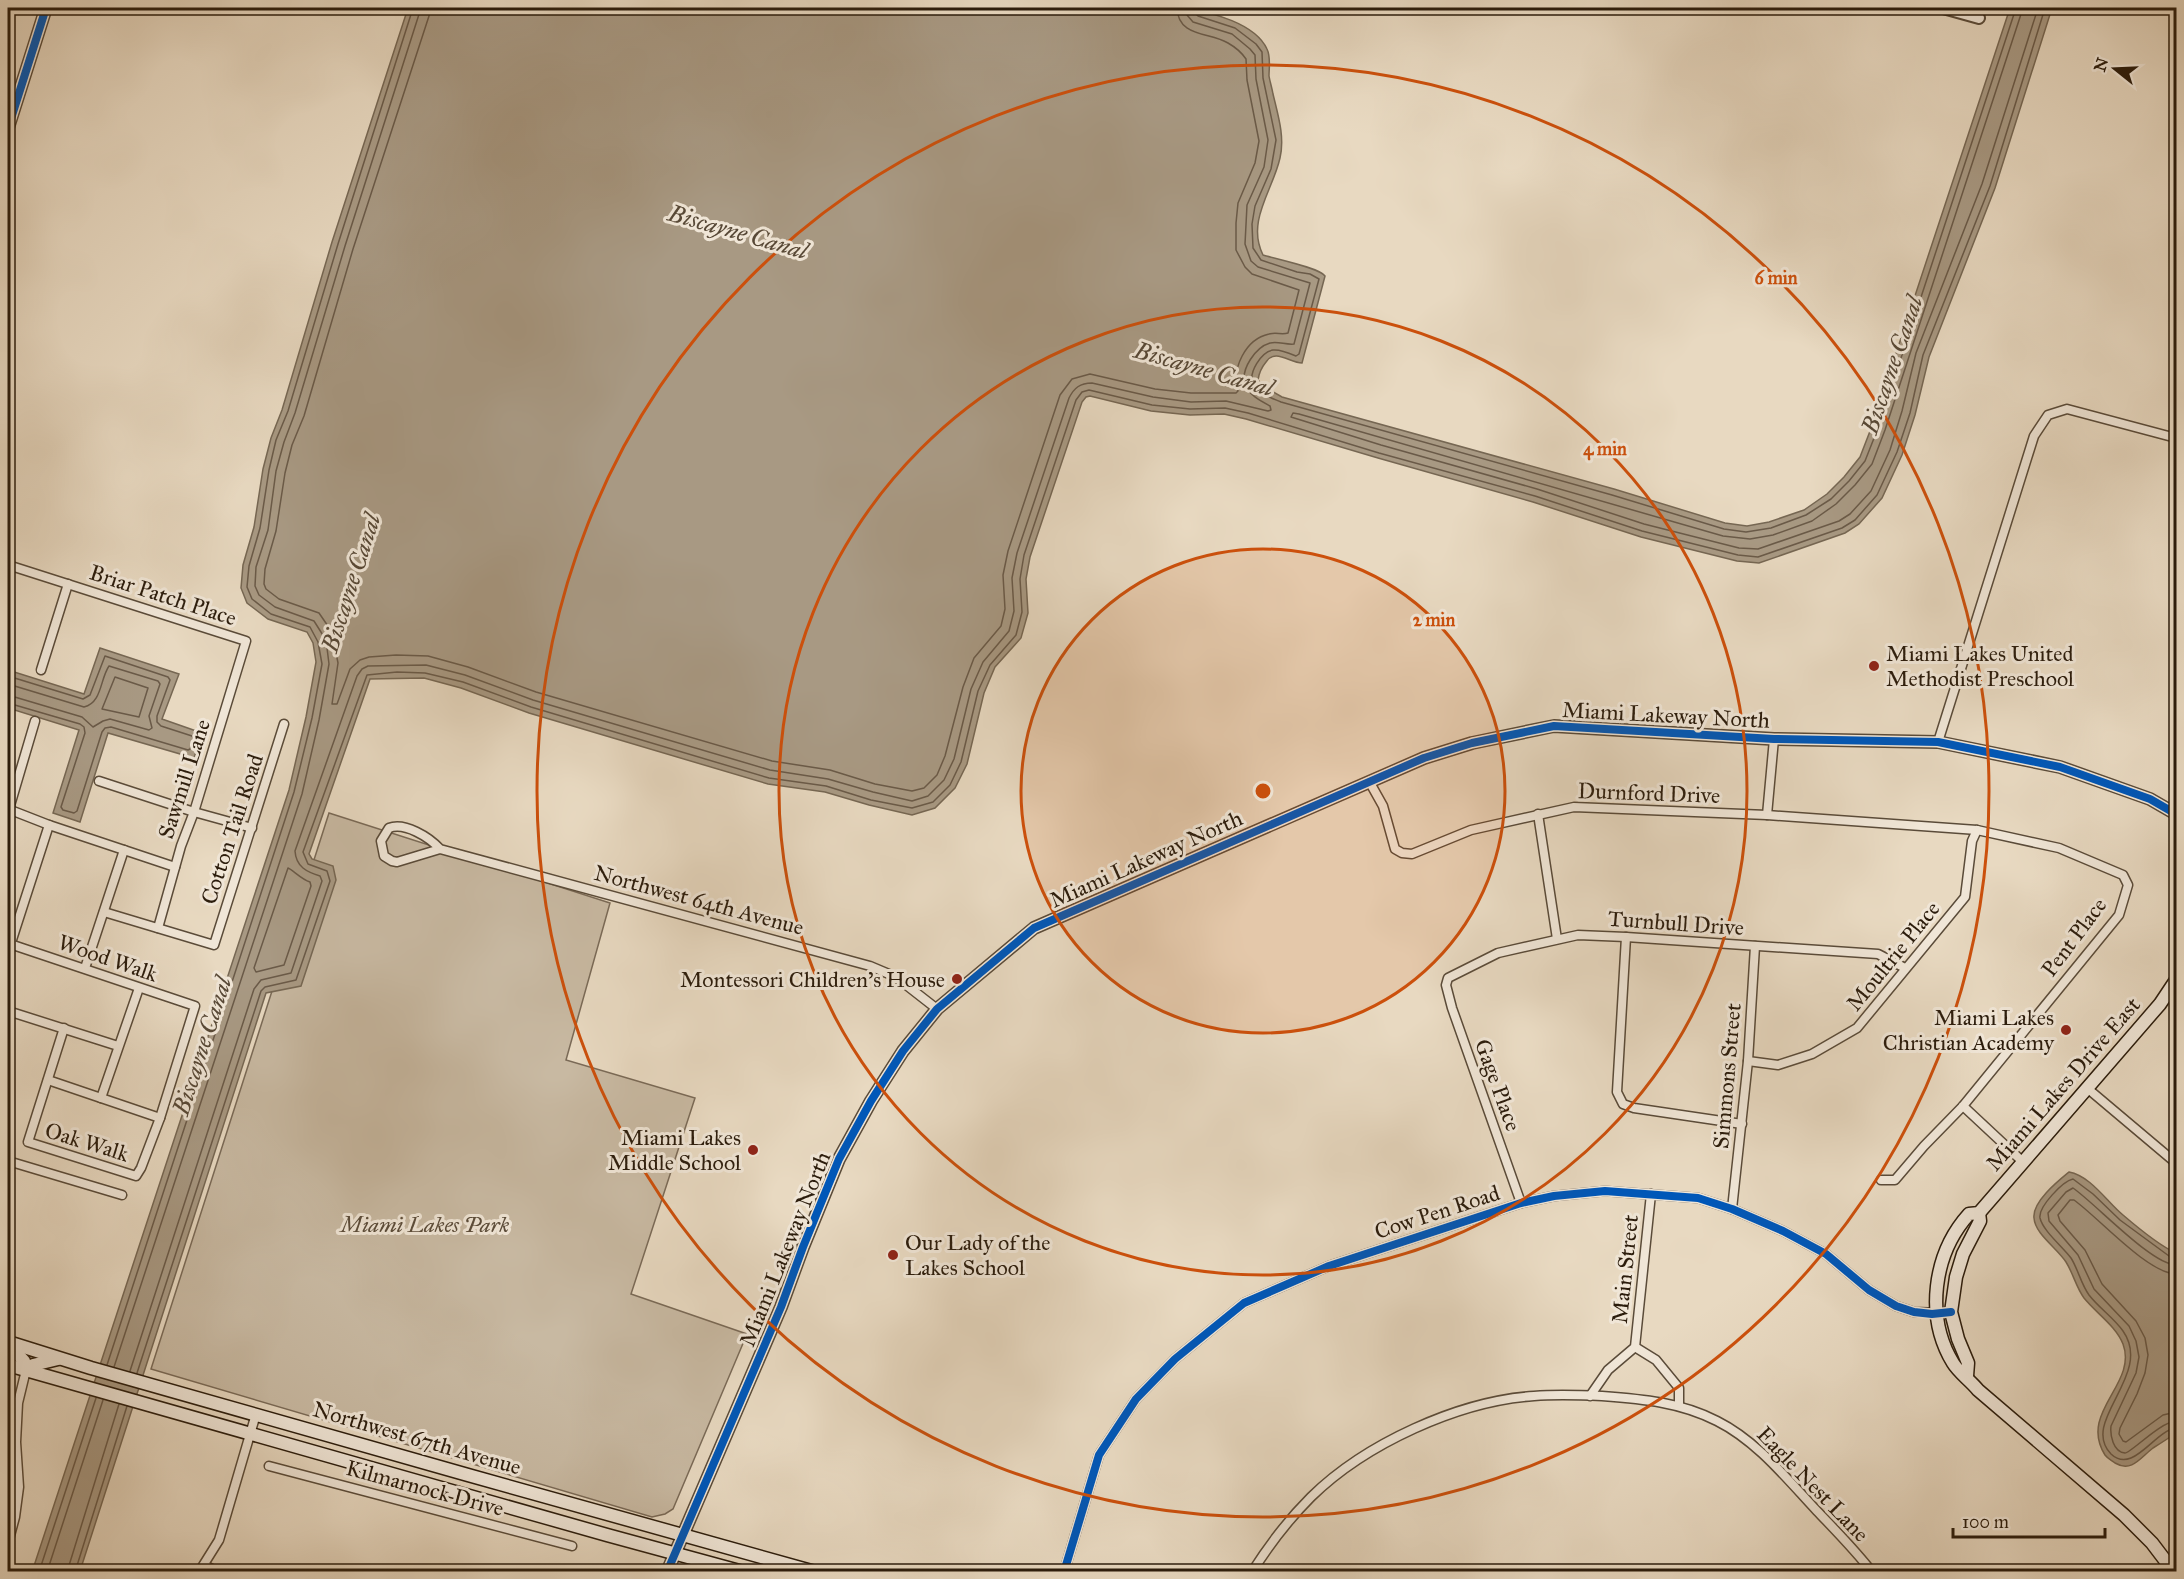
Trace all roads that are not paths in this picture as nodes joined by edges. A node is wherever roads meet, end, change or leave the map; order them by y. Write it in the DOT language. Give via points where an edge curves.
graph roads {
  1 [pos="46,8"];
  2 [pos="1943,8"];
  3 [pos="1979,18"];
  4 [pos="8,128"];
  5 [pos="2176,438"];
  6 [pos="8,565"];
  7 [pos="68,584"];
  8 [pos="246,641"];
  9 [pos="41,670"];
  10 [pos="35,721"];
  11 [pos="284,724"];
  12 [pos="1774,739"];
  13 [pos="1938,742"];
  14 [pos="99,781"];
  15 [pos="1369,781"];
  16 [pos="8,809"];
  17 [pos="194,812"];
  18 [pos="1538,814"];
  19 [pos="2176,814"];
  20 [pos="1767,815"];
  21 [pos="49,825"];
  22 [pos="252,828"];
  23 [pos="1977,830"];
  24 [pos="440,849"];
  25 [pos="124,850"];
  26 [pos="175,867"];
  27 [pos="104,912"];
  28 [pos="158,928"];
  29 [pos="1626,937"];
  30 [pos="1557,939"];
  31 [pos="1755,946"];
  32 [pos="9,948"];
  33 [pos="85,968"];
  34 [pos="1905,968"];
  35 [pos="1448,978"];
  36 [pos="2176,980"];
  37 [pos="139,988"];
  38 [pos="938,1009"];
  39 [pos="8,1011"];
  40 [pos="64,1028"];
  41 [pos="118,1046"];
  42 [pos="1748,1061"];
  43 [pos="48,1080"];
  44 [pos="2087,1088"];
  45 [pos="101,1098"];
  46 [pos="1963,1106"];
  47 [pos="160,1118"];
  48 [pos="1742,1124"];
  49 [pos="8,1161"];
  50 [pos="2023,1162"];
  51 [pos="2176,1163"];
  52 [pos="1881,1180"];
  53 [pos="122,1194"];
  54 [pos="1651,1194"];
  55 [pos="1521,1203"];
  56 [pos="1732,1209"];
  57 [pos="1979,1213"];
  58 [pos="1951,1312"];
  59 [pos="1938,1314"];
  60 [pos="8,1343"];
  61 [pos="1635,1347"];
  62 [pos="63,1359"];
  63 [pos="8,1365"];
  64 [pos="26,1370"];
  65 [pos="1967,1376"];
  66 [pos="1590,1396"];
  67 [pos="1679,1406"];
  68 [pos="256,1414"];
  69 [pos="250,1434"];
  70 [pos="12,1442"];
  71 [pos="268,1466"];
  72 [pos="468,1475"];
  73 [pos="463,1495"];
  74 [pos="683,1535"];
  75 [pos="8,1543"];
  76 [pos="572,1546"];
  77 [pos="675,1553"];
  78 [pos="201,1568"];
  79 [pos="218,1572"];
  80 [pos="667,1572"];
  81 [pos="743,1572"];
  82 [pos="815,1572"];
  83 [pos="1064,1572"];
  84 [pos="1251,1572"];
  85 [pos="1872,1572"];
  86 [pos="2174,1572"];
  1 -- 4 [label="street"];
  2 -- 3 [label="street"];
  5 -- 13 [label="street" via="2067,409 2048,415 2034,436"];
  6 -- 7 [label="street, Briar Patch Place"];
  7 -- 8 [label="street, Briar Patch Place"];
  7 -- 9 [label="street, Briar Patch Place"];
  8 -- 17 [label="street, Sawmill Lane"];
  10 -- 16 [label="street"];
  11 -- 22 [label="street, Cotton Tail Road"];
  12 -- 13 [label="street, Miami Lakeway North"];
  12 -- 15 [label="street, Miami Lakeway North" via="1554,726 1462,746"];
  12 -- 20 [label="street"];
  13 -- 19 [label="street, Miami Lakeway North" via="2060,768 2150,799"];
  14 -- 17 [label="street"];
  15 -- 18 [label="street, Durnford Drive" via="1383,806 1395,849 1402,853 1412,854 1471,830"];
  15 -- 38 [label="street, Miami Lakeway North" via="1034,928"];
  16 -- 21 [label="street"];
  17 -- 22 [label="street"];
  17 -- 26 [label="street, Sawmill Lane"];
  18 -- 20 [label="street, Durnford Drive" via="1574,807"];
  18 -- 30 [label="street"];
  20 -- 23 [label="street, Durnford Drive"];
  21 -- 25 [label="street"];
  21 -- 32 [label="street"];
  22 -- 28 [label="street, Cotton Tail Road" via="214,945"];
  23 -- 34 [label="street, Moultrie Place" via="1965,897"];
  23 -- 46 [label="street, Pent Place" via="2059,848 2123,875 2128,885 2119,915"];
  24 -- 24 [label="street, Northwest 64th Avenue" via="399,825 389,828 381,841 384,856 397,862"];
  24 -- 38 [label="street, Northwest 64th Avenue" via="870,966 896,977"];
  25 -- 26 [label="street"];
  25 -- 27 [label="street"];
  26 -- 28 [label="street, Sawmill Lane"];
  27 -- 28 [label="street"];
  27 -- 33 [label="street"];
  29 -- 30 [label="street, Turnbull Drive" via="1578,935"];
  29 -- 31 [label="street, Turnbull Drive"];
  29 -- 48 [label="street" via="1617,1092 1623,1104"];
  30 -- 35 [label="street, Turnbull Drive" via="1498,952"];
  31 -- 34 [label="street, Turnbull Drive" via="1878,954"];
  31 -- 42 [label="street, Simmons Street"];
  32 -- 33 [label="street, Wood Walk"];
  33 -- 37 [label="street, Wood Walk"];
  34 -- 42 [label="street, Moultrie Place" via="1857,1028 1812,1054 1778,1065"];
  35 -- 55 [label="street, Gage Place" via="1452,1008"];
  36 -- 44 [label="main road, Miami Lakes Drive East"];
  37 -- 41 [label="street"];
  37 -- 47 [label="street, Wood Walk" via="195,1006"];
  38 -- 74 [label="street, Miami Lakeway North" via="903,1051 839,1160 778,1315"];
  39 -- 40 [label="street"];
  40 -- 41 [label="street"];
  40 -- 43 [label="street"];
  41 -- 45 [label="street"];
  42 -- 48 [label="street, Simmons Street"];
  43 -- 45 [label="street"];
  43 -- 47 [label="street, Oak Walk" via="28,1142 136,1176"];
  44 -- 50 [label="main road, Miami Lakes Drive East"];
  44 -- 51 [label="street"];
  45 -- 47 [label="street"];
  46 -- 50 [label="street"];
  46 -- 52 [label="street, Pent Place" via="1895,1180"];
  48 -- 56 [label="street, Simmons Street"];
  49 -- 53 [label="street"];
  50 -- 57 [label="main road, Miami Lakes Drive East"];
  54 -- 55 [label="street, Cow Pen Road" via="1605,1191"];
  54 -- 56 [label="street, Cow Pen Road" via="1698,1198"];
  54 -- 61 [label="street, Main Street"];
  55 -- 83 [label="street, Cow Pen Road" via="1329,1266 1244,1303 1199,1339 1136,1399 1099,1455"];
  56 -- 59 [label="street, Cow Pen Road" via="1826,1254 1869,1290 1896,1306"];
  57 -- 58 [label="main road, Miami Lakes Drive East" via="1980,1221 1956,1277"];
  57 -- 59 [label="main road, Miami Lakes Drive East" via="1969,1214 1946,1250 1938,1274"];
  58 -- 59 [label="street, Cow Pen Road"];
  58 -- 65 [label="main road, Miami Lakes Drive East" via="1968,1363"];
  59 -- 65 [label="main road, Miami Lakes Drive East" via="1942,1340 1959,1372"];
  60 -- 62 [label="main road, Northwest 67th Avenue"];
  60 -- 64 [label="main road" via="24,1361"];
  61 -- 66 [label="street, Main Street" via="1608,1370"];
  61 -- 67 [label="street, Main Street" via="1656,1360 1678,1388"];
  62 -- 64 [label="main road"];
  62 -- 68 [label="main road, Northwest 67th Avenue"];
  63 -- 64 [label="main road, Northwest 67th Avenue"];
  64 -- 69 [label="main road, Northwest 67th Avenue"];
  64 -- 70 [label="street"];
  65 -- 86 [label="main road, Miami Lakes Drive East" via="1978,1390 2124,1515"];
  66 -- 67 [label="street, Eagle Nest Lane" via="1638,1398"];
  66 -- 84 [label="street, Eagle Nest Lane" via="1535,1396 1474,1407 1434,1420 1381,1446 1312,1496 1275,1537"];
  67 -- 85 [label="street, Eagle Nest Lane" via="1717,1421 1743,1437 1776,1467"];
  68 -- 69 [label="street"];
  68 -- 72 [label="main road, Northwest 67th Avenue"];
  69 -- 73 [label="main road, Northwest 67th Avenue"];
  69 -- 78 [label="street" via="219,1540"];
  70 -- 75 [label="street" via="19,1487"];
  71 -- 76 [label="street, Kilmarnock Drive"];
  72 -- 73 [label="main road"];
  72 -- 74 [label="main road, Northwest 67th Avenue"];
  73 -- 77 [label="main road, Northwest 67th Avenue"];
  74 -- 77 [label="street, Miami Lakeway North"];
  74 -- 82 [label="main road, Northwest 67th Avenue"];
  77 -- 80 [label="street, Miami Lakeway North"];
  77 -- 81 [label="main road, Northwest 67th Avenue"];
  78 -- 79 [label="street"];
}
